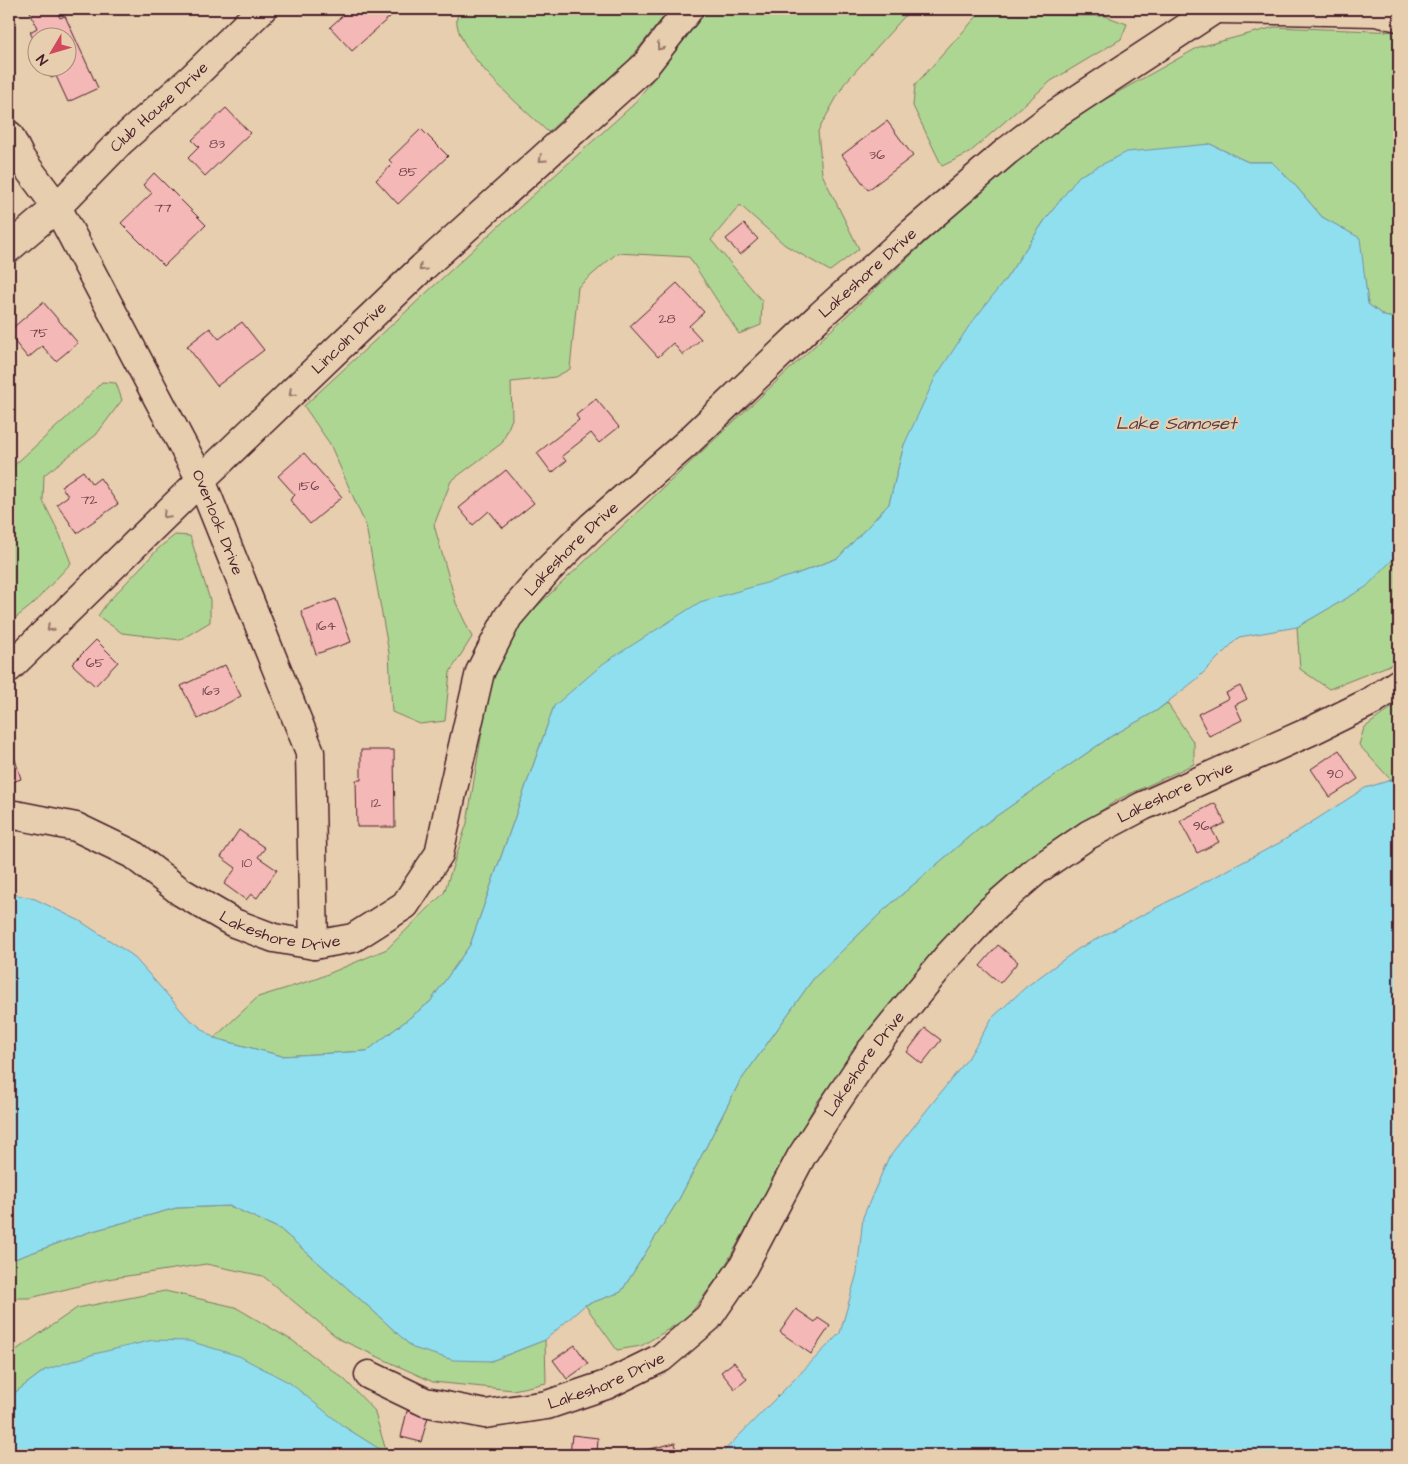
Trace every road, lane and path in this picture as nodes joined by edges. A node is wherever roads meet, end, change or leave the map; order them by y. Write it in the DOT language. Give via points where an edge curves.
graph roads {
  1 [pos="262,9"];
  2 [pos="690,9"];
  3 [pos="1214,9"];
  4 [pos="1220,9"];
  5 [pos="1399,17"];
  6 [pos="9,135"];
  7 [pos="57,206"];
  8 [pos="9,248"];
  9 [pos="201,480"];
  10 [pos="9,668"];
  11 [pos="1399,683"];
  12 [pos="9,815"];
  13 [pos="314,945"];
  14 [pos="369,1375"];
  1 -- 7 [label="street, Club House Drive"];
  2 -- 9 [label="street, Lincoln Drive, one-way" via="645,66 423,267"];
  3 -- 13 [label="street, Lakeshore Drive" via="1057,113 1007,151 821,315 548,570 508,617 480,672 439,854 405,905 353,938"];
  4 -- 5 [label="street" via="1376,12"];
  6 -- 7 [label="street, Overlook Drive" via="21,159"];
  7 -- 8 [label="street, Club House Drive"];
  7 -- 9 [label="street, Overlook Drive"];
  9 -- 10 [label="street, Lincoln Drive, one-way"];
  9 -- 13 [label="street, Overlook Drive" via="310,752"];
  11 -- 14 [label="street, Lakeshore Drive" via="1370,702 1313,730 1143,806 1088,835 1037,870 990,911 948,956 869,1053 801,1157 743,1267 708,1318 661,1358 606,1385 547,1406 485,1414 425,1402"];
  12 -- 13 [label="street, Lakeshore Drive" via="76,827 132,854 181,892 234,923 274,938"];
}
